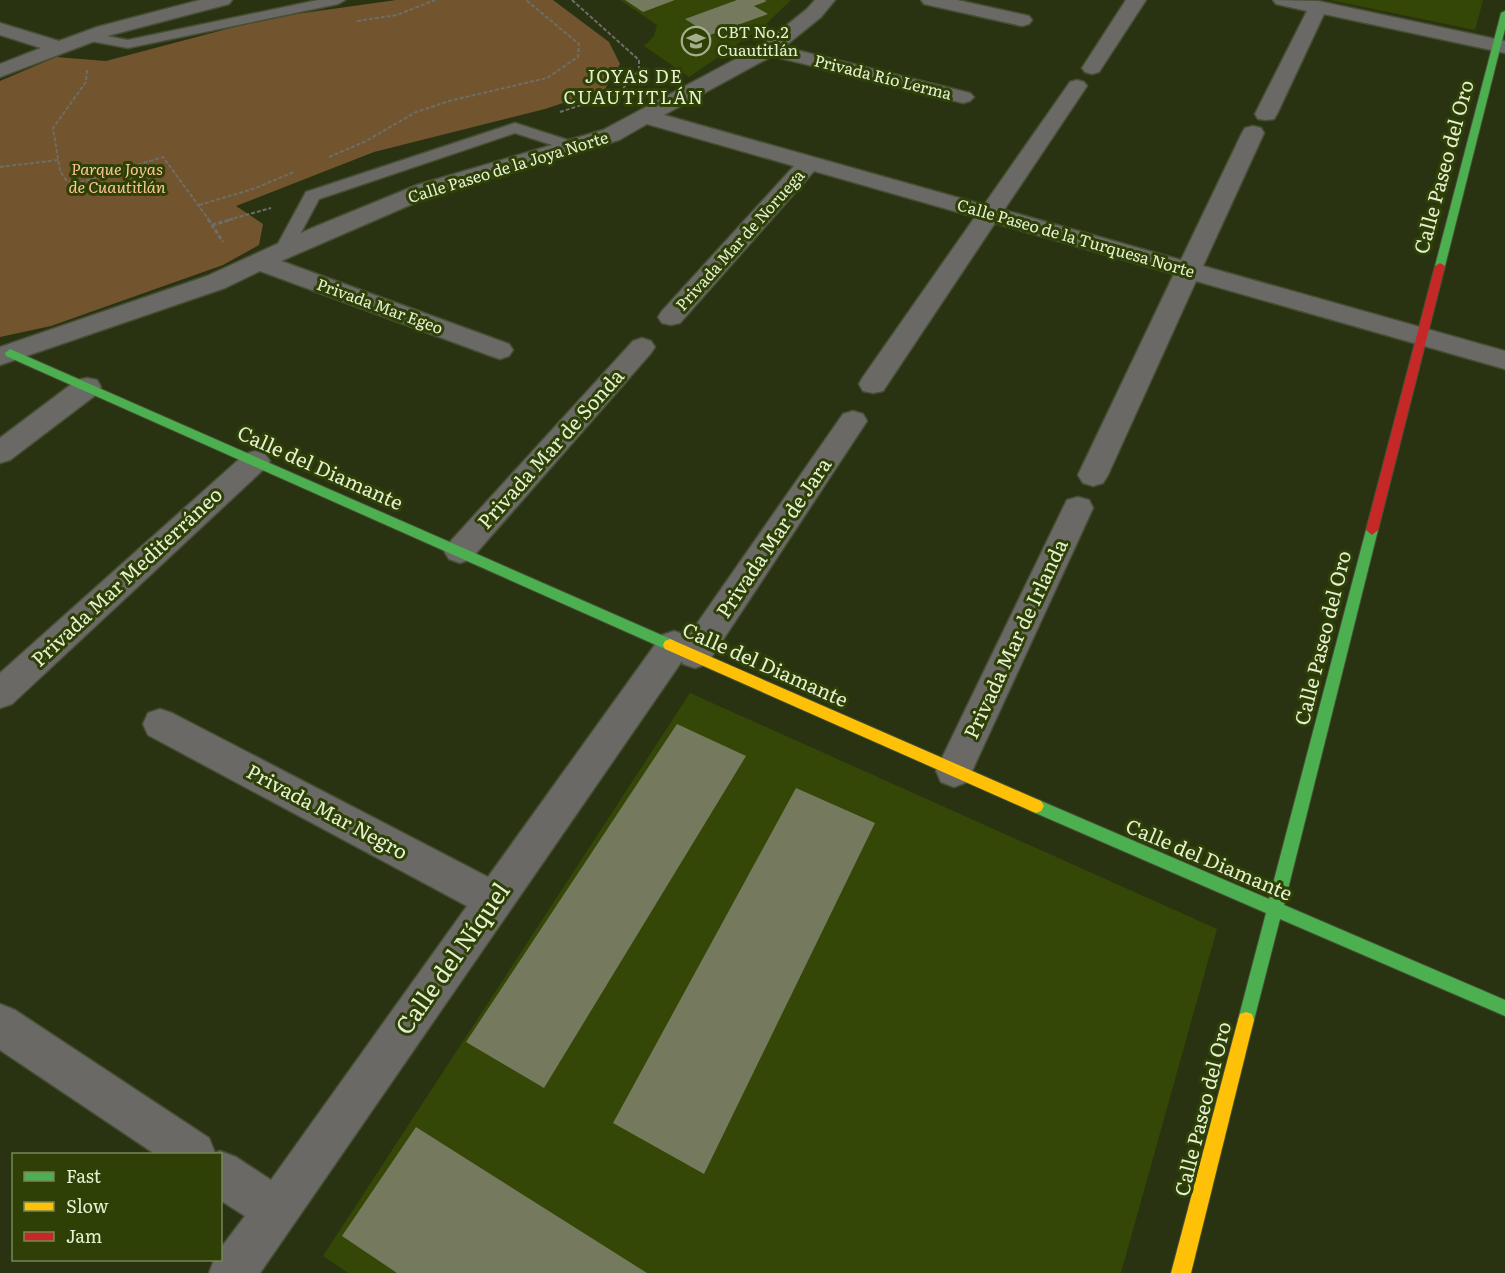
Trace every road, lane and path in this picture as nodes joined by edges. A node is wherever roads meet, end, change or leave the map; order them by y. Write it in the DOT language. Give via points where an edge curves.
graph roads {
  1 [pos="222,0"];
  2 [pos="338,0"];
  3 [pos="526,0"];
  4 [pos="572,0"];
  5 [pos="825,0"];
  6 [pos="931,0"];
  7 [pos="1136,0"];
  8 [pos="1283,0"];
  9 [pos="1318,7"];
  10 [pos="1505,13"];
  11 [pos="1022,20"];
  12 [pos="0,29"];
  13 [pos="86,38"];
  14 [pos="1501,46"];
  15 [pos="60,48"];
  16 [pos="769,49"];
  17 [pos="1092,69"];
  18 [pos="0,71"];
  19 [pos="1077,86"];
  20 [pos="619,93"];
  21 [pos="963,96"];
  22 [pos="647,117"];
  23 [pos="515,128"];
  24 [pos="571,147"];
  25 [pos="324,159"];
  26 [pos="58,160"];
  27 [pos="810,163"];
  28 [pos="0,167"];
  29 [pos="304,167"];
  30 [pos="312,195"];
  31 [pos="200,205"];
  32 [pos="989,214"];
  33 [pos="212,225"];
  34 [pos="284,251"];
  35 [pos="250,267"];
  36 [pos="1189,270"];
  37 [pos="671,317"];
  38 [pos="1420,336"];
  39 [pos="642,347"];
  40 [pos="500,350"];
  41 [pos="5,354"];
  42 [pos="1505,360"];
  43 [pos="873,384"];
  44 [pos="87,387"];
  45 [pos="854,421"];
  46 [pos="0,453"];
  47 [pos="255,460"];
  48 [pos="1093,475"];
  49 [pos="1078,508"];
  50 [pos="460,551"];
  51 [pos="684,650"];
  52 [pos="0,694"];
  53 [pos="160,724"];
  54 [pos="954,771"];
  55 [pos="494,900"];
  56 [pos="1274,910"];
  57 [pos="1505,1008"];
  58 [pos="0,1025"];
  59 [pos="190,1153"];
  60 [pos="222,1174"];
  61 [pos="276,1210"];
  62 [pos="232,1273"];
  63 [pos="1180,1273"];
  1 -- 13 [label="street"];
  2 -- 13 [label="lane" via="128,44"];
  3 -- 25 [label="path" via="579,44 578,57 547,78 416,112 364,142"];
  4 -- 20 [label="path" via="639,60 639,69"];
  5 -- 16 [label="street, Calle Paseo de la Joya Norte"];
  6 -- 11 [label="street"];
  7 -- 17 [label="street"];
  8 -- 9 [label="street"];
  9 -- 14 [label="street"];
  9 -- 36 [label="street"];
  10 -- 14 [label="street, Calle Paseo del Oro"];
  12 -- 15 [label="street"];
  13 -- 15 [label="street"];
  13 -- 26 [label="path" via="86,82 53,128"];
  14 -- 38 [label="street, Calle Paseo del Oro"];
  15 -- 18 [label="street"];
  16 -- 21 [label="street, Privada Río Lerma"];
  16 -- 22 [label="street, Calle Paseo de la Joya Norte"];
  19 -- 32 [label="street"];
  20 -- 22 [label="path"];
  20 -- 23 [label="path"];
  22 -- 24 [label="street, Calle Paseo de la Joya Norte" via="611,135"];
  22 -- 27 [label="street, Calle Paseo de la Turquesa Norte"];
  23 -- 24 [label="lane"];
  23 -- 30 [label="lane"];
  24 -- 34 [label="street, Calle Paseo de la Joya Norte" via="425,190"];
  26 -- 28 [label="path"];
  26 -- 31 [label="path" via="66,180 78,183 163,157"];
  27 -- 32 [label="street, Calle Paseo de la Turquesa Norte"];
  27 -- 37 [label="street, Privada Mar de Noruega"];
  29 -- 31 [label="path" via="253,189"];
  30 -- 33 [label="path"];
  30 -- 34 [label="lane"];
  31 -- 33 [label="path"];
  32 -- 36 [label="street, Calle Paseo de la Turquesa Norte"];
  32 -- 43 [label="street"];
  33 -- 35 [label="path"];
  34 -- 35 [label="street, Calle Paseo de la Joya Norte"];
  35 -- 40 [label="street, Privada Mar Egeo"];
  35 -- 41 [label="street, Calle Paseo de la Joya Norte"];
  36 -- 38 [label="street, Calle Paseo de la Turquesa Norte"];
  36 -- 48 [label="street"];
  38 -- 42 [label="street, Calle Paseo de la Turquesa Norte"];
  38 -- 56 [label="street, Calle Paseo del Oro"];
  39 -- 50 [label="street, Privada Mar de Sonda"];
  41 -- 44 [label="street, Calle del Diamante"];
  44 -- 46 [label="street"];
  44 -- 47 [label="street, Calle del Diamante"];
  45 -- 51 [label="street, Privada Mar de Jara"];
  47 -- 50 [label="street, Calle del Diamante"];
  47 -- 52 [label="street, Privada Mar Mediterráneo"];
  49 -- 54 [label="street, Privada Mar de Irlanda"];
  50 -- 51 [label="street, Calle del Diamante"];
  51 -- 54 [label="street, Calle del Diamante"];
  51 -- 55 [label="street, Calle del Níquel"];
  53 -- 55 [label="street, Privada Mar Negro"];
  54 -- 56 [label="street, Calle del Diamante"];
  55 -- 61 [label="street, Calle del Níquel"];
  56 -- 57 [label="street, Calle del Diamante"];
  56 -- 63 [label="street, Calle Paseo del Oro"];
  58 -- 59 [label="street"];
  60 -- 61 [label="street"];
  61 -- 62 [label="street, Calle del Níquel"];
}
